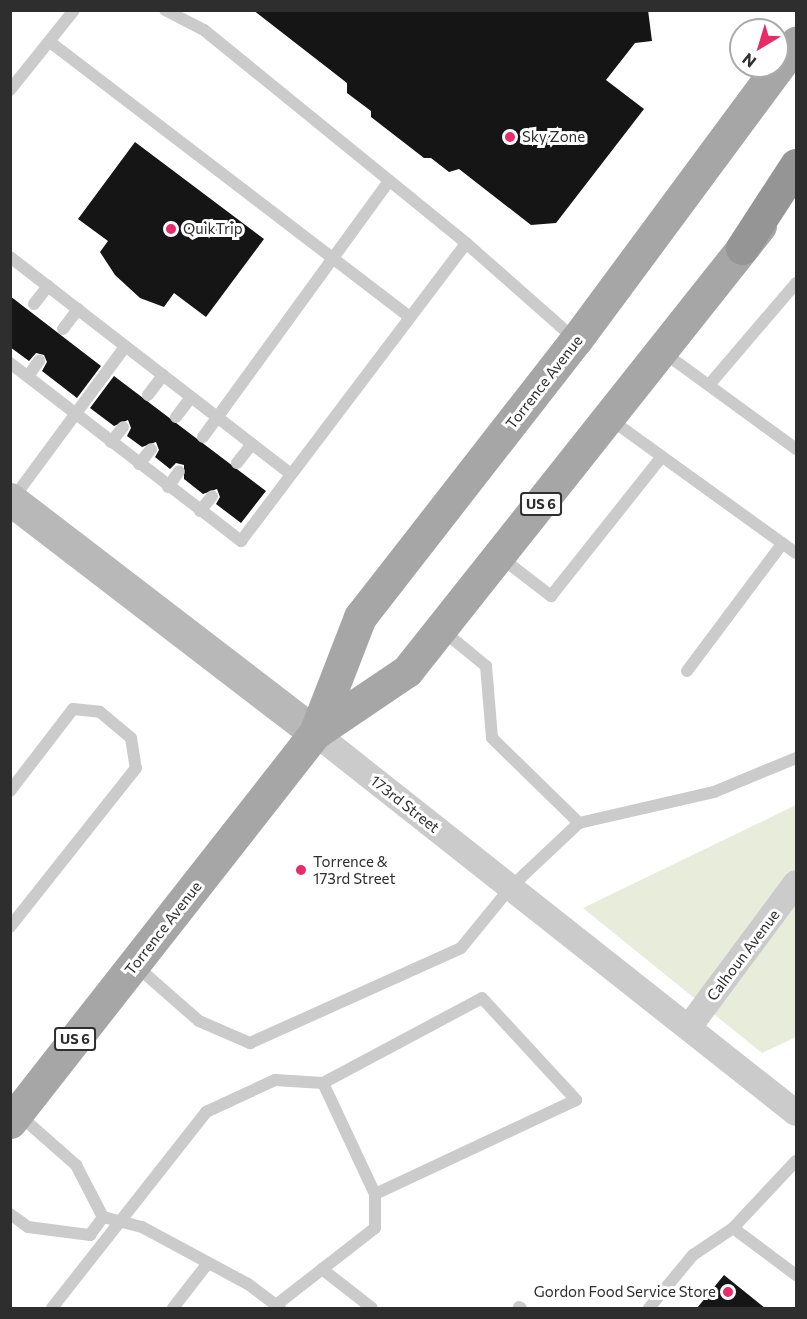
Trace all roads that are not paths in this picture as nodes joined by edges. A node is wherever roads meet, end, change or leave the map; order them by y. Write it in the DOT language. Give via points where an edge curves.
graph roads {
  1 [pos="74,10"];
  2 [pos="165,10"];
  3 [pos="50,42"];
  4 [pos="796,43"];
  5 [pos="10,90"];
  6 [pos="796,165"];
  7 [pos="388,182"];
  8 [pos="796,183"];
  9 [pos="466,243"];
  10 [pos="742,248"];
  11 [pos="334,256"];
  12 [pos="15,260"];
  13 [pos="10,274"];
  14 [pos="796,283"];
  15 [pos="48,286"];
  16 [pos="34,304"];
  17 [pos="78,309"];
  18 [pos="410,317"];
  19 [pos="63,329"];
  20 [pos="576,340"];
  21 [pos="125,347"];
  22 [pos="663,352"];
  23 [pos="39,361"];
  24 [pos="10,363"];
  25 [pos="163,375"];
  26 [pos="28,376"];
  27 [pos="709,385"];
  28 [pos="148,394"];
  29 [pos="192,397"];
  30 [pos="75,413"];
  31 [pos="217,416"];
  32 [pos="176,417"];
  33 [pos="609,418"];
  34 [pos="123,427"];
  35 [pos="203,437"];
  36 [pos="111,442"];
  37 [pos="252,444"];
  38 [pos="151,449"];
  39 [pos="796,449"];
  40 [pos="660,459"];
  41 [pos="237,463"];
  42 [pos="139,464"];
  43 [pos="179,471"];
  44 [pos="291,474"];
  45 [pos="168,487"];
  46 [pos="212,496"];
  47 [pos="11,499"];
  48 [pos="200,511"];
  49 [pos="782,544"];
  50 [pos="796,554"];
  51 [pos="499,556"];
  52 [pos="441,629"];
  53 [pos="687,671"];
  54 [pos="315,733"];
  55 [pos="796,758"];
  56 [pos="10,791"];
  57 [pos="579,823"];
  58 [pos="796,883"];
  59 [pos="511,887"];
  60 [pos="10,927"];
  61 [pos="134,965"];
  62 [pos="689,1027"];
  63 [pos="323,1083"];
  64 [pos="796,1113"];
  65 [pos="13,1115"];
  66 [pos="796,1161"];
  67 [pos="375,1194"];
  68 [pos="10,1214"];
  69 [pos="103,1218"];
  70 [pos="120,1222"];
  71 [pos="733,1227"];
  72 [pos="208,1263"];
  73 [pos="322,1269"];
  74 [pos="796,1275"];
  75 [pos="278,1307"];
  76 [pos="52,1308"];
  77 [pos="173,1308"];
  78 [pos="372,1308"];
  79 [pos="649,1308"];
  1 -- 3 [label="lane"];
  2 -- 7 [label="lane" via="204,30"];
  3 -- 5 [label="lane"];
  3 -- 11 [label="lane"];
  4 -- 20 [label="main road, Torrence Avenue / US 6"];
  6 -- 10 [label="highway, US 6"];
  7 -- 9 [label="lane"];
  7 -- 11 [label="lane"];
  8 -- 10 [label="main road, Torrence Avenue"];
  9 -- 18 [label="lane"];
  9 -- 20 [label="lane"];
  10 -- 22 [label="main road, Torrence Avenue / US 6"];
  11 -- 18 [label="lane"];
  11 -- 31 [label="lane"];
  12 -- 13 [label="lane"];
  12 -- 15 [label="lane"];
  14 -- 27 [label="lane"];
  15 -- 16 [label="lane"];
  15 -- 17 [label="lane"];
  17 -- 19 [label="lane"];
  17 -- 21 [label="lane"];
  18 -- 44 [label="lane"];
  20 -- 54 [label="main road, Torrence Avenue / US 6" via="360,616"];
  21 -- 25 [label="lane"];
  21 -- 30 [label="lane"];
  22 -- 27 [label="lane"];
  22 -- 33 [label="main road, Torrence Avenue / US 6"];
  23 -- 26 [label="lane"];
  24 -- 26 [label="lane"];
  25 -- 28 [label="lane"];
  25 -- 29 [label="lane"];
  26 -- 30 [label="lane"];
  27 -- 39 [label="lane"];
  29 -- 31 [label="lane"];
  29 -- 32 [label="lane"];
  30 -- 36 [label="lane"];
  30 -- 47 [label="lane"];
  31 -- 35 [label="lane"];
  31 -- 37 [label="lane"];
  33 -- 40 [label="lane"];
  33 -- 51 [label="main road, Torrence Avenue / US 6"];
  34 -- 36 [label="lane"];
  36 -- 42 [label="lane"];
  37 -- 41 [label="lane"];
  37 -- 44 [label="lane"];
  38 -- 42 [label="lane"];
  40 -- 49 [label="lane"];
  40 -- 51 [label="lane" via="551,596"];
  42 -- 45 [label="lane"];
  43 -- 45 [label="lane"];
  44 -- 48 [label="lane" via="241,541"];
  45 -- 48 [label="lane"];
  46 -- 48 [label="lane"];
  47 -- 54 [label="street, 173rd Street"];
  49 -- 50 [label="lane"];
  49 -- 53 [label="lane"];
  51 -- 52 [label="main road, Torrence Avenue / US 6"];
  52 -- 54 [label="main road, Torrence Avenue / US 6" via="408,671"];
  52 -- 57 [label="lane" via="486,666 492,738"];
  54 -- 59 [label="street, 173rd Street"];
  54 -- 61 [label="main road, Torrence Avenue / US 6"];
  55 -- 57 [label="lane" via="714,792"];
  56 -- 60 [label="lane" via="73,709 100,712 130,738 136,768"];
  57 -- 59 [label="lane"];
  58 -- 62 [label="street, Calhoun Avenue"];
  59 -- 61 [label="lane" via="461,948 250,1043 199,1021"];
  59 -- 62 [label="street, 173rd Street"];
  61 -- 65 [label="main road, Torrence Avenue / US 6"];
  62 -- 64 [label="street, 173rd Street"];
  63 -- 67 [label="lane"];
  63 -- 67 [label="lane" via="482,998 576,1100"];
  63 -- 70 [label="lane" via="275,1080 206,1112"];
  65 -- 69 [label="lane" via="75,1166"];
  66 -- 71 [label="lane"];
  67 -- 73 [label="lane" via="375,1228"];
  68 -- 69 [label="lane" via="28,1227 90,1235"];
  69 -- 70 [label="lane"];
  70 -- 72 [label="lane" via="142,1227"];
  70 -- 76 [label="lane"];
  71 -- 74 [label="lane"];
  71 -- 79 [label="lane" via="693,1255"];
  72 -- 75 [label="lane"];
  72 -- 77 [label="lane"];
  73 -- 75 [label="lane"];
  73 -- 78 [label="lane"];
}
